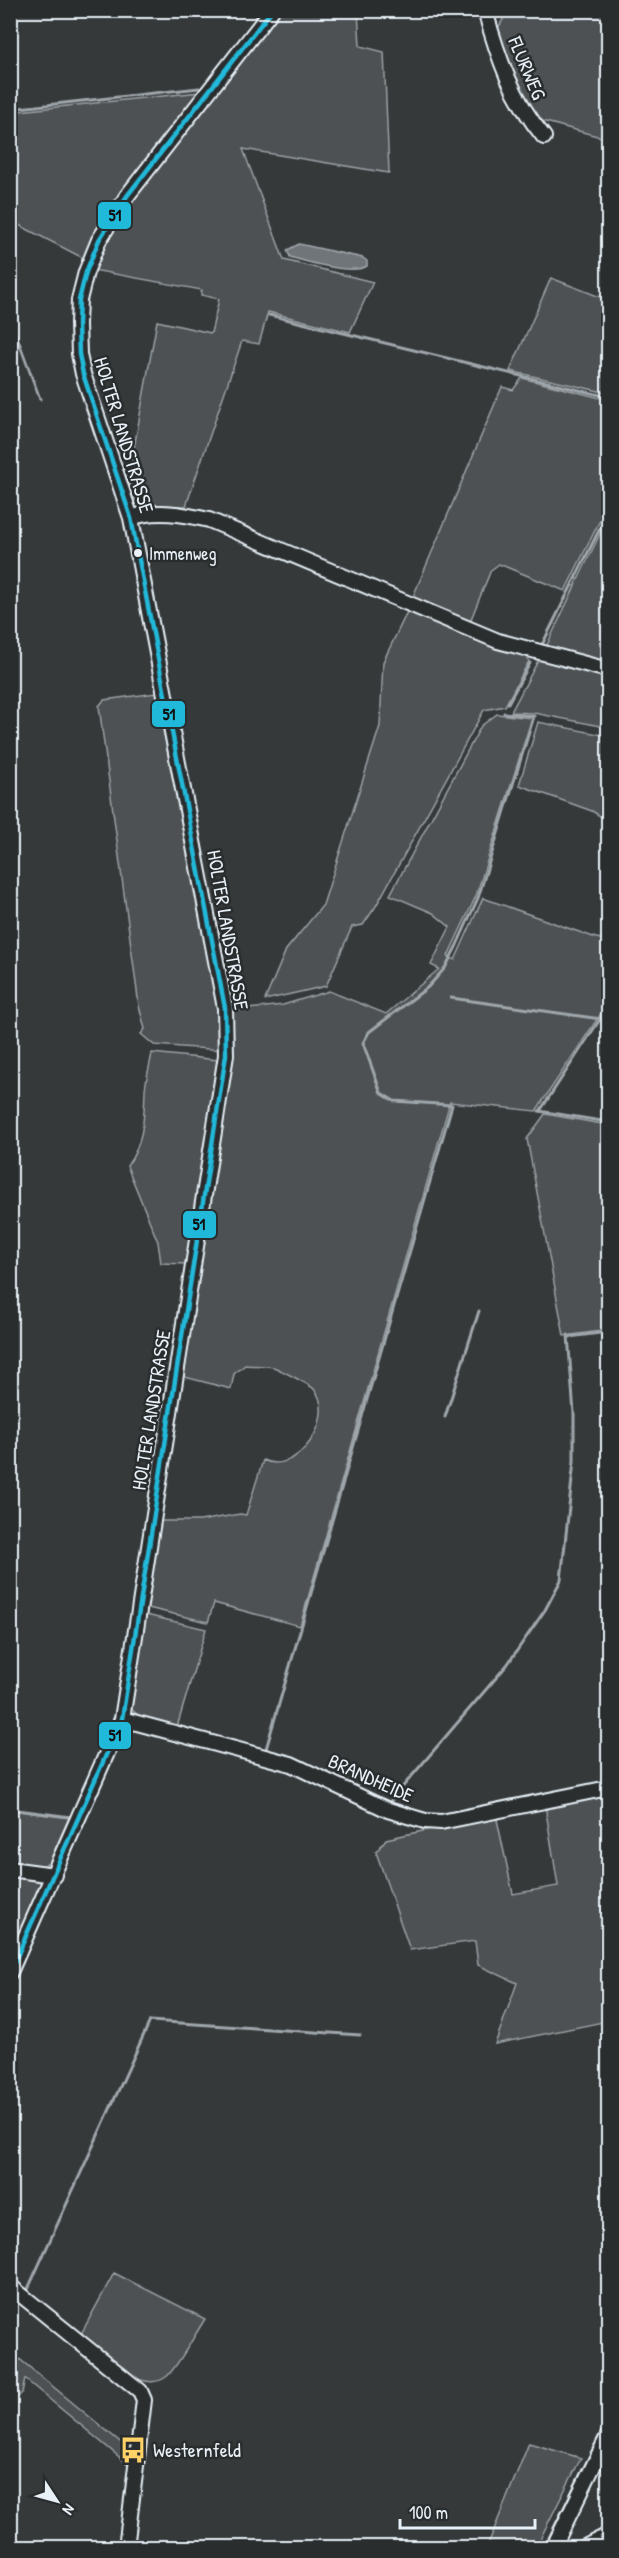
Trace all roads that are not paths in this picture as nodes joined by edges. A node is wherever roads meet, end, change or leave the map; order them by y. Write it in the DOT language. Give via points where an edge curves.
graph roads {
  1 [pos="273,10"];
  2 [pos="485,10"];
  3 [pos="544,137"];
  4 [pos="131,518"];
  5 [pos="609,670"];
  6 [pos="122,1719"];
  7 [pos="609,1788"];
  8 [pos="10,1869"];
  9 [pos="54,1875"];
  10 [pos="10,1972"];
  11 [pos="10,2286"];
  12 [pos="609,2436"];
  13 [pos="609,2535"];
  14 [pos="126,2547"];
  15 [pos="553,2547"];
  16 [pos="583,2547"];
  1 -- 4 [label="street, HOLTER LANDSTRASSE" via="127,196 99,240 86,272 79,300 79,354"];
  2 -- 3 [label="street, FLURWEG" via="511,88"];
  4 -- 5 [label="street" via="148,512 209,520 498,641"];
  4 -- 6 [label="street, HOLTER LANDSTRASSE" via="225,1008 226,1055"];
  6 -- 7 [label="street, BRANDHEIDE" via="291,1764 388,1810 425,1821 441,1822"];
  6 -- 9 [label="street, HOLTER LANDSTRASSE"];
  8 -- 9 [label="street"];
  9 -- 10 [label="street, HOLTER LANDSTRASSE"];
  11 -- 14 [label="street" via="140,2391 144,2412"];
  12 -- 15 [label="street"];
  13 -- 16 [label="street"];
}
